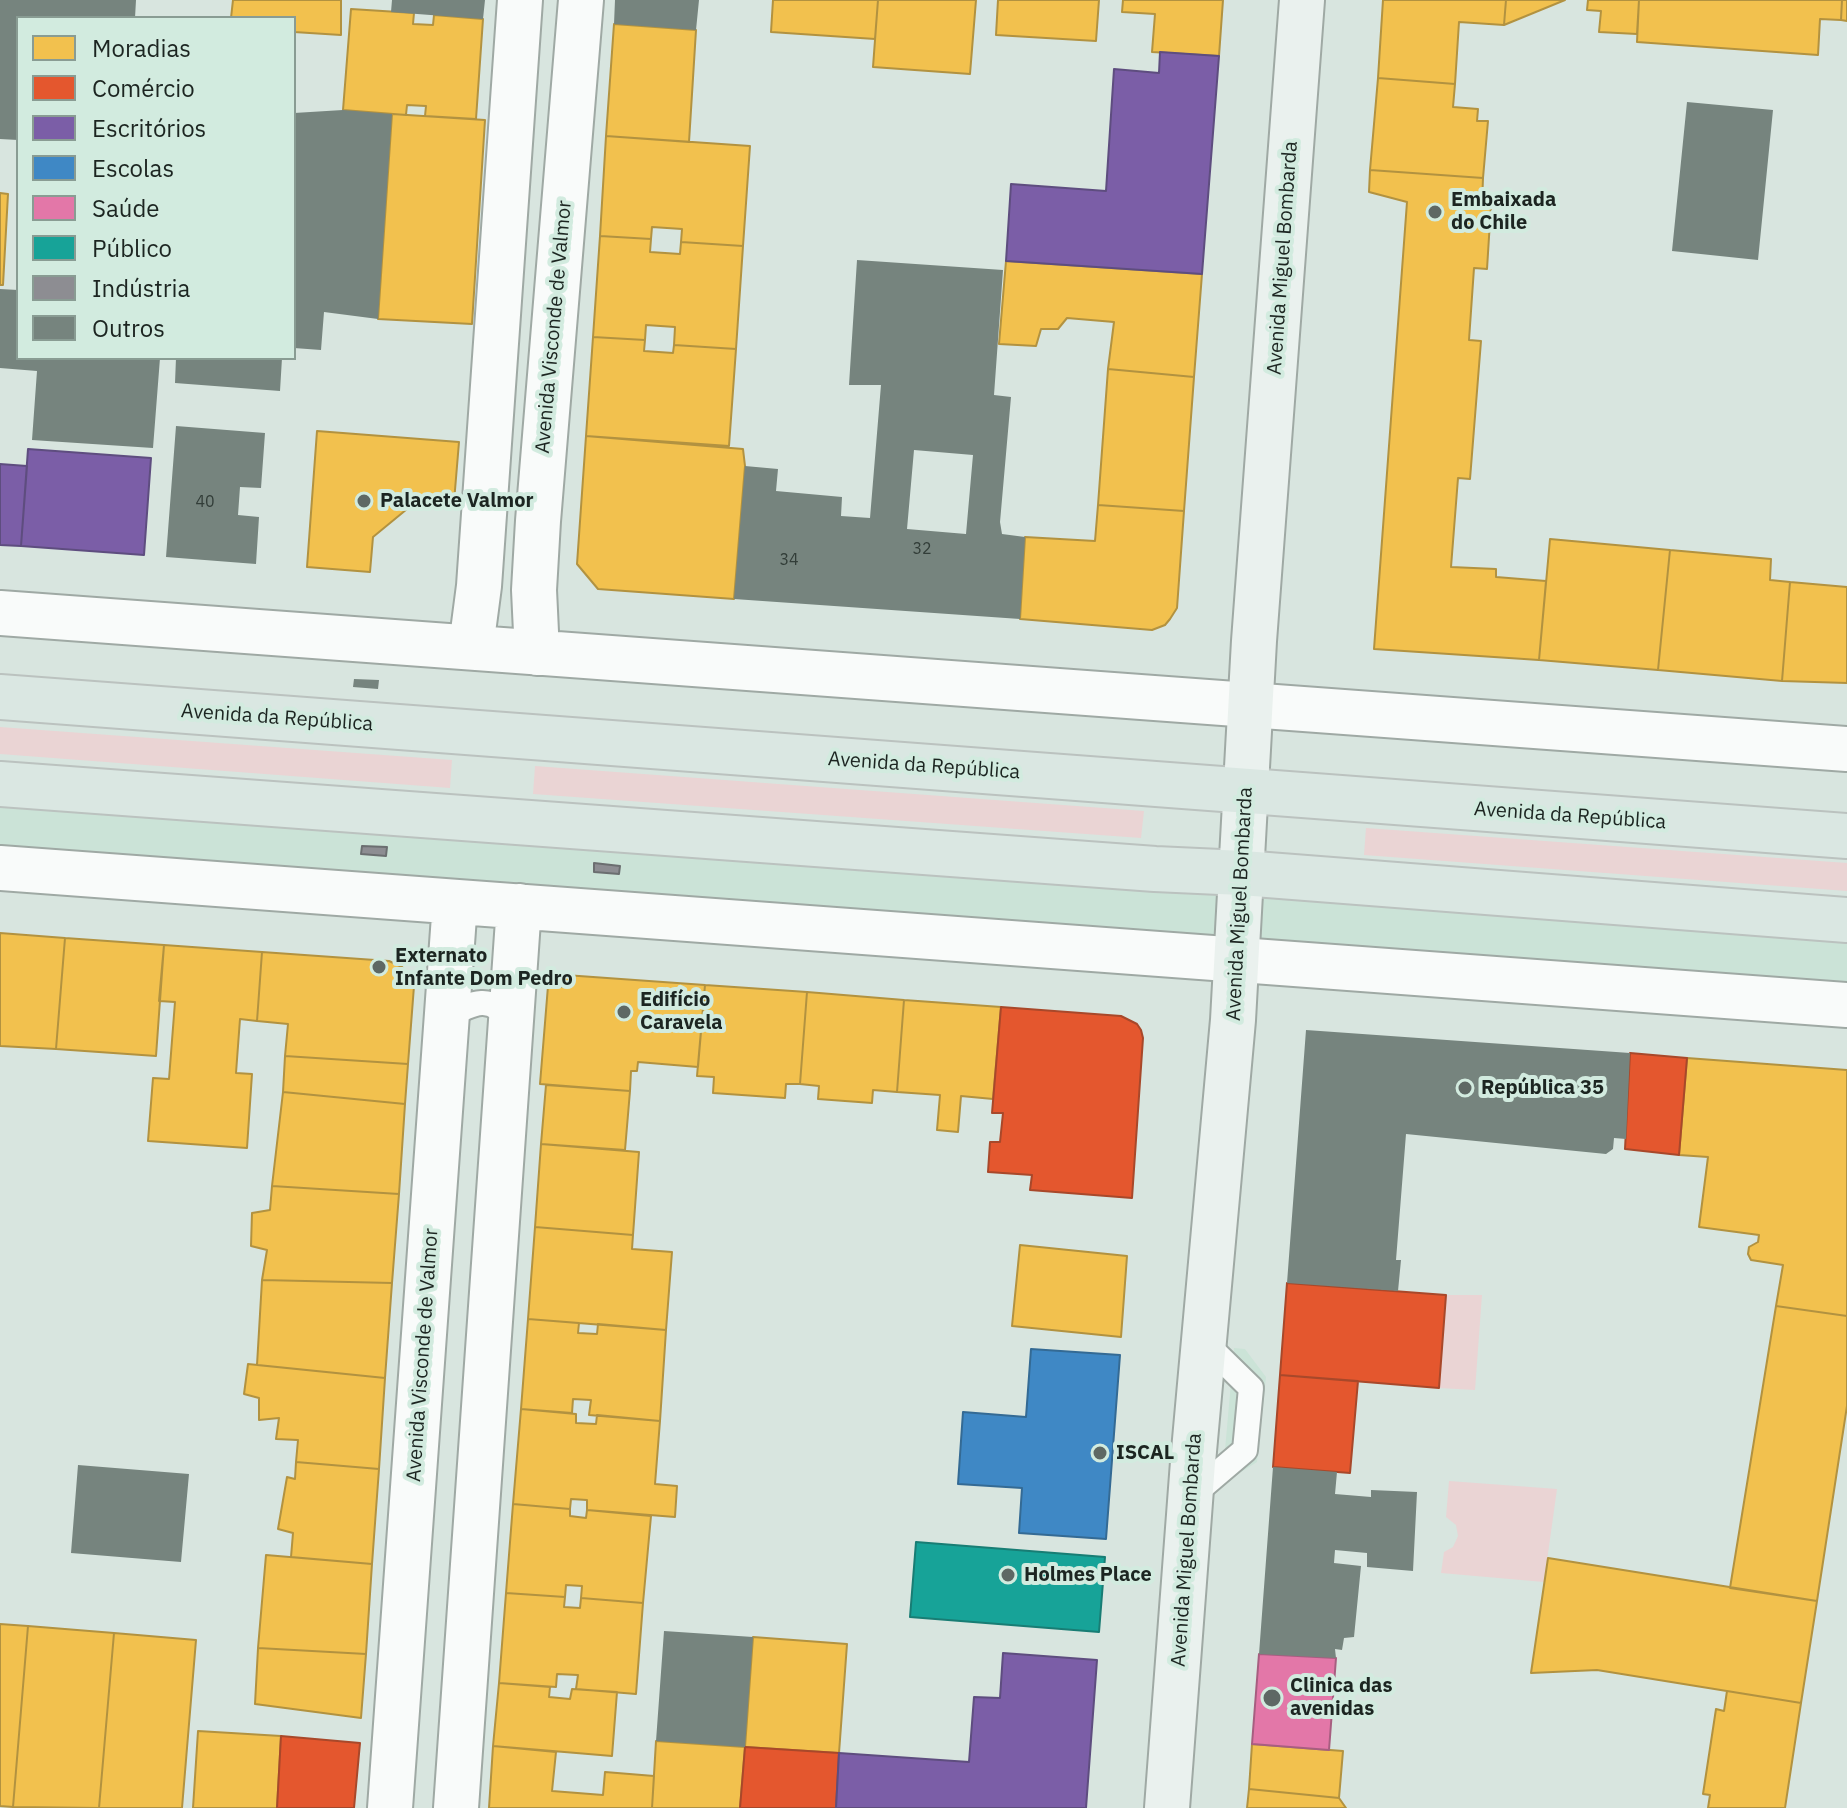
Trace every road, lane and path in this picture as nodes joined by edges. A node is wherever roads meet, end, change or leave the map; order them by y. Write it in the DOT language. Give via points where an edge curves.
graph roads {
  1 [pos="520,0"];
  2 [pos="581,0"];
  3 [pos="1302,0"];
  4 [pos="484,518"];
  5 [pos="538,521"];
  6 [pos="0,613"];
  7 [pos="471,647"];
  8 [pos="537,653"];
  9 [pos="0,697"];
  10 [pos="1251,704"];
  11 [pos="1847,749"];
  12 [pos="0,784"];
  13 [pos="1246,792"];
  14 [pos="1847,836"];
  15 [pos="0,868"];
  16 [pos="1242,873"];
  17 [pos="455,902"];
  18 [pos="519,906"];
  19 [pos="1847,920"];
  20 [pos="1236,959"];
  21 [pos="1847,1005"];
  22 [pos="447,1017"];
  23 [pos="510,1022"];
  24 [pos="390,1808"];
  25 [pos="456,1808"];
  26 [pos="1167,1808"];
  1 -- 4 [label="street"];
  2 -- 5 [label="street, Avenida Visconde de Valmor"];
  3 -- 10 [label="street, Avenida Miguel Bombarda"];
  4 -- 5 [label="lane"];
  4 -- 7 [label="street"];
  5 -- 8 [label="street, Avenida Visconde de Valmor"];
  6 -- 7 [label="street"];
  7 -- 8 [label="street"];
  8 -- 10 [label="street"];
  9 -- 13 [label="main road, Avenida da República"];
  10 -- 11 [label="street"];
  10 -- 13 [label="street, Avenida Miguel Bombarda"];
  12 -- 16 [label="main road"];
  13 -- 14 [label="main road, Avenida da República"];
  13 -- 16 [label="street, Avenida Miguel Bombarda"];
  15 -- 17 [label="street"];
  16 -- 19 [label="main road"];
  16 -- 20 [label="street, Avenida Miguel Bombarda"];
  17 -- 18 [label="street"];
  17 -- 22 [label="street, Avenida Visconde de Valmor"];
  18 -- 20 [label="street"];
  18 -- 23 [label="street"];
  20 -- 21 [label="street"];
  20 -- 26 [label="street, Avenida Miguel Bombarda"];
  22 -- 23 [label="lane" via="484,1002 502,1008"];
  22 -- 24 [label="street, Avenida Visconde de Valmor"];
  23 -- 25 [label="street"];
}
